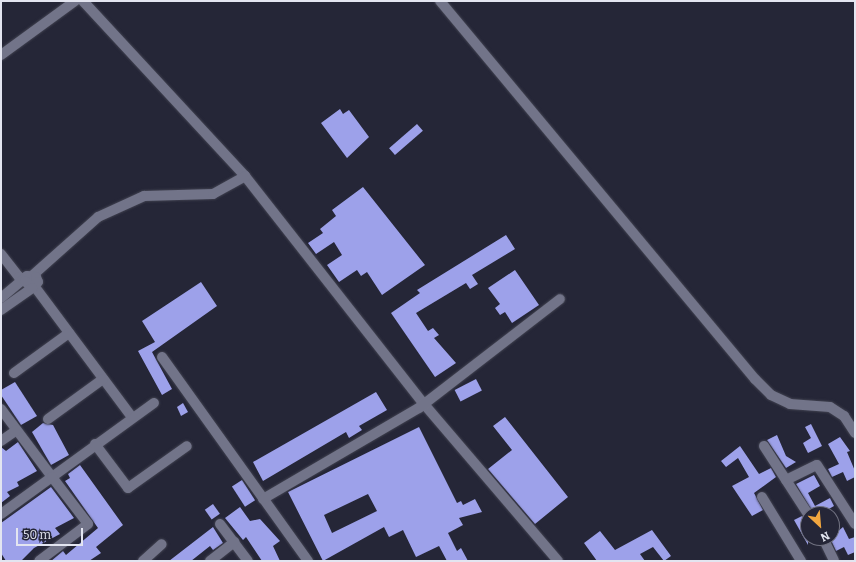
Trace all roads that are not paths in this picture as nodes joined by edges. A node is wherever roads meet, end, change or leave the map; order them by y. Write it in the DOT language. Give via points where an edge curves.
graph roads {
  1 [pos="75,1"];
  2 [pos="83,1"];
  3 [pos="440,1"];
  4 [pos="1,55"];
  5 [pos="245,176"];
  6 [pos="1,254"];
  7 [pos="30,282"];
  8 [pos="1,298"];
  9 [pos="560,299"];
  10 [pos="1,310"];
  11 [pos="70,333"];
  12 [pos="162,357"];
  13 [pos="14,373"];
  14 [pos="104,379"];
  15 [pos="154,403"];
  16 [pos="424,404"];
  17 [pos="1,409"];
  18 [pos="132,417"];
  19 [pos="48,419"];
  20 [pos="17,430"];
  21 [pos="855,433"];
  22 [pos="1,441"];
  23 [pos="96,444"];
  24 [pos="187,446"];
  25 [pos="764,446"];
  26 [pos="52,477"];
  27 [pos="786,480"];
  28 [pos="762,497"];
  29 [pos="263,499"];
  30 [pos="803,506"];
  31 [pos="1,514"];
  32 [pos="220,524"];
  33 [pos="855,524"];
  34 [pos="234,542"];
  35 [pos="162,544"];
  36 [pos="827,546"];
  37 [pos="38,561"];
  38 [pos="143,561"];
  39 [pos="210,561"];
  40 [pos="248,561"];
  41 [pos="308,561"];
  42 [pos="558,561"];
  43 [pos="801,561"];
  44 [pos="834,561"];
  1 -- 4 [label="street"];
  2 -- 5 [label="street"];
  3 -- 21 [label="street" via="755,379 771,395 790,404 830,407 844,416"];
  5 -- 7 [label="street" via="213,194 144,196 98,216"];
  5 -- 16 [label="street"];
  6 -- 7 [label="street" via="19,277"];
  7 -- 8 [label="street"];
  7 -- 10 [label="street"];
  7 -- 11 [label="street"];
  9 -- 16 [label="street"];
  11 -- 13 [label="street"];
  11 -- 14 [label="street"];
  12 -- 29 [label="street"];
  14 -- 18 [label="street"];
  14 -- 19 [label="street"];
  15 -- 18 [label="street"];
  16 -- 29 [label="street"];
  16 -- 42 [label="street"];
  17 -- 20 [label="street"];
  18 -- 23 [label="street"];
  20 -- 22 [label="street"];
  20 -- 26 [label="street"];
  23 -- 24 [label="street" via="128,488"];
  23 -- 26 [label="street"];
  25 -- 27 [label="street"];
  26 -- 31 [label="street"];
  26 -- 37 [label="street" via="88,524"];
  27 -- 30 [label="street"];
  27 -- 33 [label="street" via="817,465"];
  28 -- 43 [label="street"];
  29 -- 41 [label="street"];
  32 -- 34 [label="street"];
  34 -- 39 [label="street"];
  34 -- 40 [label="street"];
  35 -- 38 [label="street"];
  36 -- 44 [label="street"];
}
